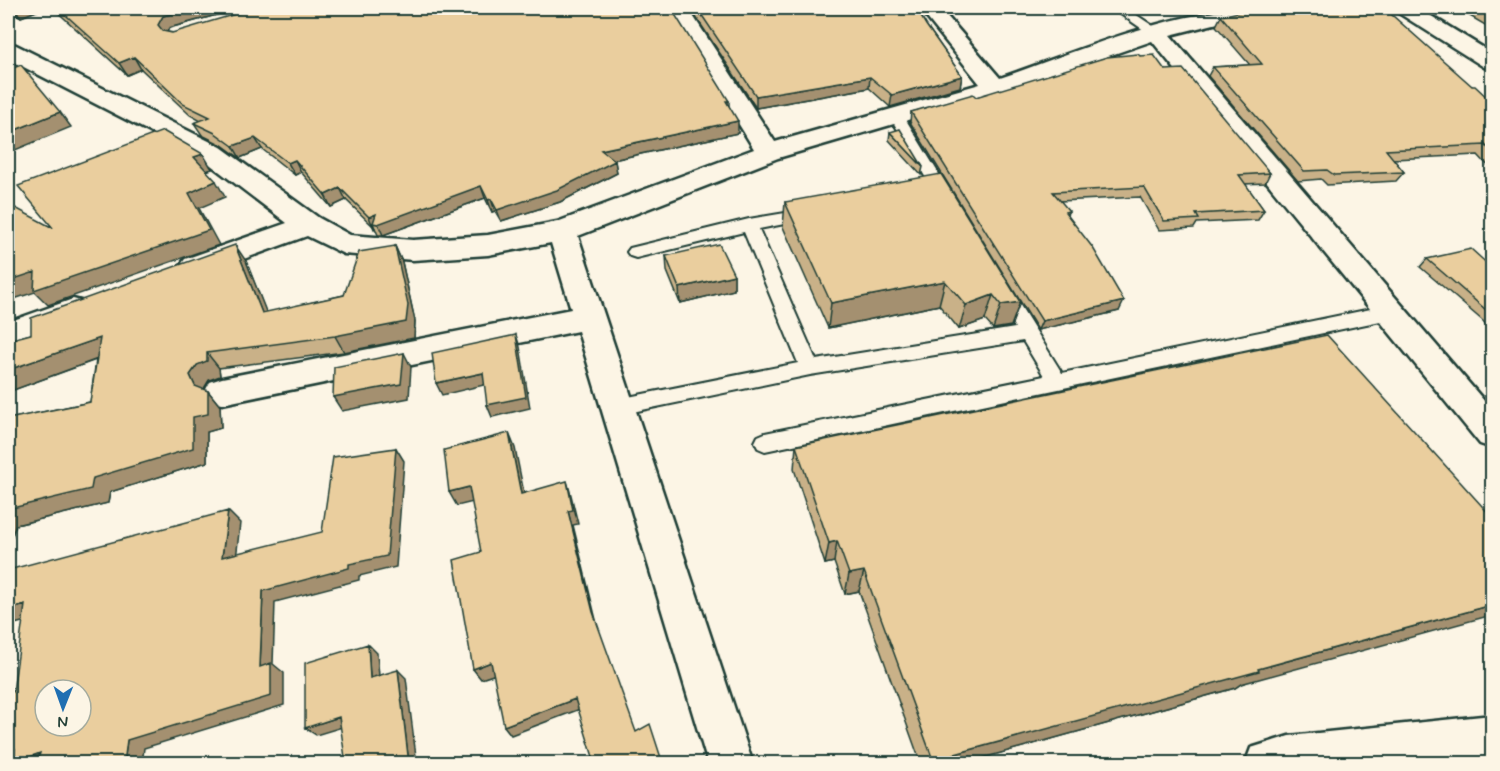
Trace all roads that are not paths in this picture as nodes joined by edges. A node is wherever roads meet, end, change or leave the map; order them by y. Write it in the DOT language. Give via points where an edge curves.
graph roads {
  1 [pos="678,8"];
  2 [pos="929,8"];
  3 [pos="1118,8"];
  4 [pos="1255,8"];
  5 [pos="1412,9"];
  6 [pos="1156,32"];
  7 [pos="8,50"];
  8 [pos="1492,62"];
  9 [pos="994,87"];
  10 [pos="896,115"];
  11 [pos="769,152"];
  12 [pos="941,190"];
  13 [pos="919,195"];
  14 [pos="828,211"];
  15 [pos="954,211"];
  16 [pos="309,225"];
  17 [pos="749,225"];
  18 [pos="562,231"];
  19 [pos="636,252"];
  20 [pos="991,272"];
  21 [pos="164,277"];
  22 [pos="97,301"];
  23 [pos="1390,312"];
  24 [pos="589,317"];
  25 [pos="1028,333"];
  26 [pos="8,334"];
  27 [pos="810,368"];
  28 [pos="1057,381"];
  29 [pos="222,392"];
  30 [pos="618,407"];
  31 [pos="1492,434"];
  32 [pos="765,442"];
  33 [pos="1492,737"];
  34 [pos="731,764"];
  35 [pos="1267,764"];
  1 -- 11 [label="street"];
  2 -- 9 [label="street"];
  3 -- 6 [label="lane"];
  4 -- 6 [label="street"];
  5 -- 8 [label="street"];
  6 -- 9 [label="street"];
  6 -- 23 [label="street"];
  7 -- 16 [label="street" via="212,153"];
  9 -- 10 [label="street"];
  10 -- 11 [label="street"];
  10 -- 12 [label="lane"];
  11 -- 18 [label="street"];
  12 -- 13 [label="lane"];
  12 -- 15 [label="lane"];
  14 -- 17 [label="lane"];
  16 -- 18 [label="street" via="344,244 413,250 488,245"];
  16 -- 21 [label="street"];
  17 -- 19 [label="lane"];
  17 -- 27 [label="lane"];
  18 -- 24 [label="street"];
  20 -- 25 [label="lane"];
  22 -- 26 [label="street"];
  23 -- 28 [label="lane"];
  23 -- 31 [label="street"];
  24 -- 29 [label="street"];
  24 -- 30 [label="street"];
  25 -- 27 [label="lane"];
  25 -- 28 [label="lane"];
  27 -- 30 [label="lane"];
  28 -- 32 [label="lane"];
  30 -- 34 [label="street"];
  33 -- 35 [label="street" via="1289,758"];
}
